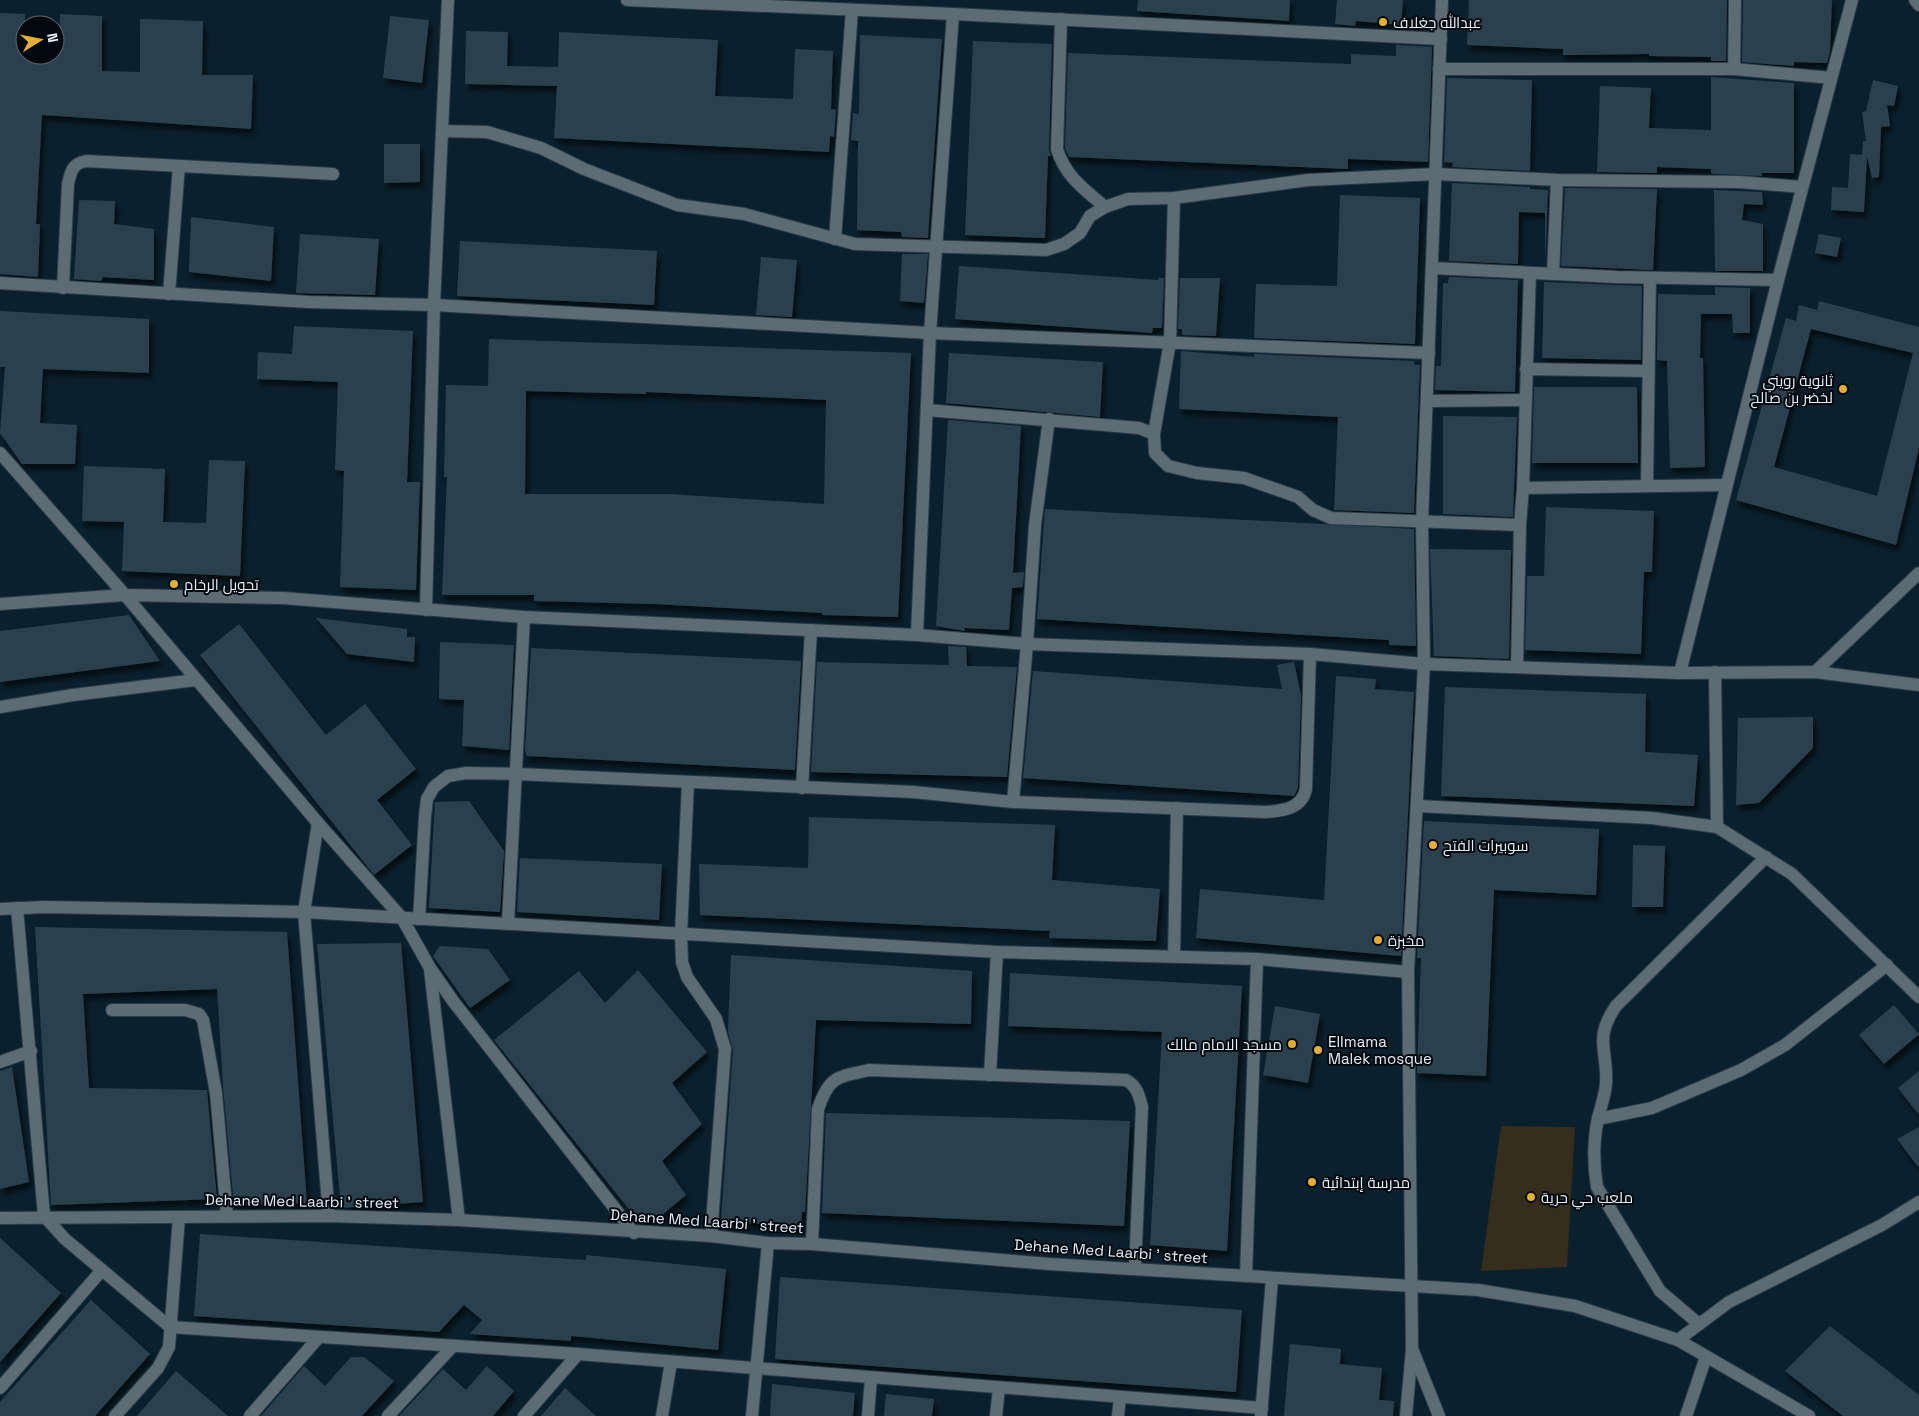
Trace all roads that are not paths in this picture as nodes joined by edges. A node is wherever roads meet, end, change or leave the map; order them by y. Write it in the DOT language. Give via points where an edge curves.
graph roads {
  1 [pos="448,0"];
  2 [pos="627,0"];
  3 [pos="1442,0"];
  4 [pos="1735,0"];
  5 [pos="1852,0"];
  6 [pos="1915,0"];
  7 [pos="1919,5"];
  8 [pos="852,10"];
  9 [pos="953,14"];
  10 [pos="1061,19"];
  11 [pos="1441,39"];
  12 [pos="1439,69"];
  13 [pos="1734,69"];
  14 [pos="1831,78"];
  15 [pos="442,131"];
  16 [pos="179,166"];
  17 [pos="333,174"];
  18 [pos="1436,174"];
  19 [pos="1557,180"];
  20 [pos="1802,187"];
  21 [pos="1174,198"];
  22 [pos="1105,207"];
  23 [pos="835,239"];
  24 [pos="937,246"];
  25 [pos="1432,268"];
  26 [pos="1530,273"];
  27 [pos="1554,274"];
  28 [pos="1650,278"];
  29 [pos="1778,280"];
  30 [pos="0,283"];
  31 [pos="63,288"];
  32 [pos="169,294"];
  33 [pos="434,305"];
  34 [pos="930,333"];
  35 [pos="1170,342"];
  36 [pos="1429,353"];
  37 [pos="1526,369"];
  38 [pos="1648,370"];
  39 [pos="1525,400"];
  40 [pos="1427,401"];
  41 [pos="927,410"];
  42 [pos="1049,420"];
  43 [pos="1154,434"];
  44 [pos="0,453"];
  45 [pos="1726,485"];
  46 [pos="1647,486"];
  47 [pos="1523,488"];
  48 [pos="1422,522"];
  49 [pos="1520,525"];
  50 [pos="1919,573"];
  51 [pos="125,595"];
  52 [pos="0,604"];
  53 [pos="426,610"];
  54 [pos="524,617"];
  55 [pos="811,630"];
  56 [pos="917,635"];
  57 [pos="1027,644"];
  58 [pos="1310,654"];
  59 [pos="1424,664"];
  60 [pos="1517,667"];
  61 [pos="1715,672"];
  62 [pos="1814,672"];
  63 [pos="1680,673"];
  64 [pos="196,680"];
  65 [pos="1919,685"];
  66 [pos="0,707"];
  67 [pos="517,774"];
  68 [pos="688,783"];
  69 [pos="802,788"];
  70 [pos="1013,802"];
  71 [pos="1418,806"];
  72 [pos="1177,808"];
  73 [pos="318,823"];
  74 [pos="1716,827"];
  75 [pos="1766,857"];
  76 [pos="17,908"];
  77 [pos="0,910"];
  78 [pos="304,912"];
  79 [pos="402,918"];
  80 [pos="419,919"];
  81 [pos="508,923"];
  82 [pos="681,934"];
  83 [pos="997,952"];
  84 [pos="1174,955"];
  85 [pos="1257,959"];
  86 [pos="1887,965"];
  87 [pos="430,968"];
  88 [pos="1408,972"];
  89 [pos="1919,997"];
  90 [pos="112,1010"];
  91 [pos="31,1051"];
  92 [pos="0,1062"];
  93 [pos="990,1076"];
  94 [pos="1598,1119"];
  95 [pos="1919,1202"];
  96 [pos="44,1216"];
  97 [pos="179,1216"];
  98 [pos="227,1216"];
  99 [pos="328,1216"];
  100 [pos="0,1218"];
  101 [pos="459,1220"];
  102 [pos="634,1233"];
  103 [pos="711,1236"];
  104 [pos="768,1243"];
  105 [pos="812,1244"];
  106 [pos="1135,1268"];
  107 [pos="102,1270"];
  108 [pos="1246,1276"];
  109 [pos="1272,1278"];
  110 [pos="1412,1284"];
  111 [pos="1699,1324"];
  112 [pos="170,1327"];
  113 [pos="319,1337"];
  114 [pos="1678,1340"];
  115 [pos="452,1347"];
  116 [pos="1412,1349"];
  117 [pos="578,1354"];
  118 [pos="1706,1358"];
  119 [pos="671,1362"];
  120 [pos="756,1369"];
  121 [pos="871,1378"];
  122 [pos="0,1388"];
  123 [pos="999,1388"];
  124 [pos="1120,1398"];
  125 [pos="1262,1412"];
  126 [pos="115,1416"];
  127 [pos="250,1416"];
  128 [pos="388,1416"];
  129 [pos="524,1416"];
  130 [pos="662,1416"];
  131 [pos="752,1416"];
  132 [pos="868,1416"];
  133 [pos="996,1416"];
  134 [pos="1118,1416"];
  135 [pos="1406,1416"];
  136 [pos="1439,1416"];
  137 [pos="1686,1416"];
  138 [pos="1809,1416"];
  1 -- 15 [label="street"];
  2 -- 8 [label="street"];
  3 -- 11 [label="street"];
  4 -- 13 [label="street"];
  5 -- 14 [label="street"];
  6 -- 7 [label="street"];
  8 -- 9 [label="street"];
  8 -- 23 [label="street"];
  9 -- 10 [label="street"];
  9 -- 24 [label="street"];
  10 -- 11 [label="street"];
  10 -- 22 [label="street" via="1057,149 1070,178"];
  11 -- 12 [label="street"];
  12 -- 13 [label="street"];
  12 -- 18 [label="street"];
  13 -- 14 [label="street"];
  14 -- 20 [label="street"];
  15 -- 23 [label="street" via="487,132 541,148 584,169 677,204 744,214"];
  15 -- 33 [label="street"];
  16 -- 17 [label="street"];
  16 -- 31 [label="street" via="86,161 72,169 68,184"];
  16 -- 32 [label="street"];
  18 -- 19 [label="street"];
  18 -- 21 [label="street" via="1308,180"];
  18 -- 25 [label="street"];
  19 -- 20 [label="street" via="1739,182"];
  19 -- 27 [label="street"];
  20 -- 29 [label="street"];
  21 -- 22 [label="street" via="1128,199"];
  21 -- 35 [label="street"];
  22 -- 24 [label="street" via="1090,216 1080,233 1064,244 1046,250"];
  23 -- 24 [label="street" via="855,244"];
  24 -- 34 [label="street"];
  25 -- 26 [label="street"];
  25 -- 36 [label="street"];
  26 -- 27 [label="street"];
  26 -- 37 [label="street"];
  27 -- 28 [label="street"];
  28 -- 29 [label="street"];
  28 -- 38 [label="street"];
  29 -- 45 [label="street"];
  30 -- 31 [label="street"];
  31 -- 32 [label="street"];
  32 -- 33 [label="street"];
  33 -- 34 [label="street"];
  33 -- 53 [label="street"];
  34 -- 35 [label="street"];
  34 -- 41 [label="street"];
  35 -- 36 [label="street"];
  35 -- 43 [label="street"];
  36 -- 40 [label="street"];
  37 -- 38 [label="street"];
  37 -- 39 [label="street"];
  38 -- 46 [label="street"];
  39 -- 40 [label="street"];
  39 -- 47 [label="street"];
  40 -- 48 [label="street"];
  41 -- 42 [label="street"];
  41 -- 56 [label="street"];
  42 -- 43 [label="street" via="1139,428"];
  42 -- 57 [label="street" via="1034,526"];
  43 -- 48 [label="street" via="1155,453 1168,466 1244,478 1298,497 1313,510 1331,518"];
  44 -- 51 [label="street"];
  45 -- 46 [label="street"];
  45 -- 63 [label="street"];
  46 -- 47 [label="street"];
  47 -- 49 [label="street"];
  48 -- 49 [label="street"];
  48 -- 59 [label="street"];
  49 -- 60 [label="street"];
  50 -- 62 [label="street"];
  51 -- 52 [label="street"];
  51 -- 53 [label="street" via="283,598"];
  51 -- 64 [label="street"];
  53 -- 54 [label="street"];
  54 -- 55 [label="street"];
  54 -- 67 [label="street"];
  55 -- 56 [label="street"];
  55 -- 69 [label="street"];
  56 -- 57 [label="street"];
  57 -- 58 [label="street"];
  57 -- 70 [label="street"];
  58 -- 59 [label="street"];
  58 -- 72 [label="street" via="1308,774 1302,800 1284,811"];
  59 -- 60 [label="street"];
  59 -- 71 [label="street"];
  60 -- 63 [label="street"];
  61 -- 62 [label="street"];
  61 -- 63 [label="street"];
  61 -- 74 [label="street"];
  62 -- 65 [label="street"];
  64 -- 66 [label="street"];
  64 -- 73 [label="street"];
  67 -- 68 [label="street"];
  67 -- 80 [label="street" via="466,773 448,776 434,787 427,799 425,816"];
  67 -- 81 [label="street"];
  68 -- 69 [label="street"];
  68 -- 82 [label="street"];
  69 -- 70 [label="street" via="913,792"];
  70 -- 72 [label="street"];
  71 -- 74 [label="street" via="1652,818"];
  71 -- 88 [label="street"];
  72 -- 84 [label="street"];
  73 -- 78 [label="street"];
  73 -- 79 [label="street"];
  74 -- 75 [label="street"];
  75 -- 86 [label="street" via="1792,874"];
  75 -- 94 [label="street" via="1616,1006 1606,1020 1602,1040 1606,1085"];
  76 -- 77 [label="street"];
  76 -- 78 [label="street"];
  76 -- 91 [label="street"];
  78 -- 79 [label="street"];
  78 -- 99 [label="street"];
  79 -- 80 [label="street"];
  79 -- 87 [label="street"];
  80 -- 81 [label="street"];
  81 -- 82 [label="street"];
  82 -- 83 [label="street"];
  82 -- 103 [label="street" via="682,962 688,977 716,1019 725,1049"];
  83 -- 84 [label="street"];
  83 -- 93 [label="street"];
  84 -- 85 [label="street"];
  85 -- 88 [label="street"];
  85 -- 108 [label="street"];
  86 -- 89 [label="street"];
  86 -- 94 [label="street" via="1785,1045 1741,1070 1652,1108"];
  87 -- 101 [label="street"];
  87 -- 102 [label="street"];
  88 -- 110 [label="street"];
  90 -- 98 [label="street" via="185,1010 199,1014 203,1020 216,1092"];
  91 -- 92 [label="street"];
  91 -- 96 [label="street"];
  93 -- 105 [label="street" via="869,1070 839,1076 825,1089 818,1109"];
  93 -- 106 [label="street" via="1126,1080 1133,1084 1142,1107"];
  94 -- 111 [label="street" via="1593,1151 1597,1187 1660,1291"];
  95 -- 111 [label="street" via="1882,1225 1729,1302"];
  96 -- 97 [label="street, Dehane Med Laarbi ' street"];
  96 -- 100 [label="street, Dehane Med Laarbi ' street"];
  96 -- 107 [label="street" via="65,1239"];
  97 -- 98 [label="street, Dehane Med Laarbi ' street"];
  97 -- 112 [label="street"];
  98 -- 99 [label="street, Dehane Med Laarbi ' street"];
  99 -- 101 [label="street, Dehane Med Laarbi ' street"];
  101 -- 102 [label="street, Dehane Med Laarbi ' street"];
  102 -- 103 [label="street, Dehane Med Laarbi ' street"];
  103 -- 104 [label="street, Dehane Med Laarbi ' street"];
  104 -- 105 [label="street, Dehane Med Laarbi ' street"];
  104 -- 120 [label="street"];
  105 -- 106 [label="street, Dehane Med Laarbi ' street"];
  106 -- 108 [label="street, Dehane Med Laarbi ' street"];
  107 -- 112 [label="street"];
  107 -- 122 [label="street"];
  108 -- 109 [label="street, Dehane Med Laarbi ' street"];
  109 -- 110 [label="street, Dehane Med Laarbi ' street"];
  109 -- 125 [label="street"];
  110 -- 114 [label="street, Dehane Med Laarbi ' street" via="1478,1290 1575,1306"];
  110 -- 116 [label="street"];
  111 -- 114 [label="street"];
  112 -- 113 [label="street"];
  112 -- 126 [label="street" via="169,1347 158,1368"];
  113 -- 115 [label="street"];
  113 -- 127 [label="street"];
  114 -- 118 [label="street, Dehane Med Laarbi ' street"];
  115 -- 117 [label="street"];
  115 -- 128 [label="street"];
  116 -- 135 [label="street"];
  116 -- 136 [label="street"];
  117 -- 119 [label="street"];
  117 -- 129 [label="street"];
  118 -- 137 [label="street"];
  118 -- 138 [label="street, Dehane Med Laarbi ' street"];
  119 -- 120 [label="street"];
  119 -- 130 [label="street"];
  120 -- 121 [label="street"];
  120 -- 131 [label="street"];
  121 -- 123 [label="street"];
  121 -- 132 [label="street"];
  123 -- 124 [label="street"];
  123 -- 133 [label="street"];
  124 -- 125 [label="street"];
  124 -- 134 [label="street"];
}
